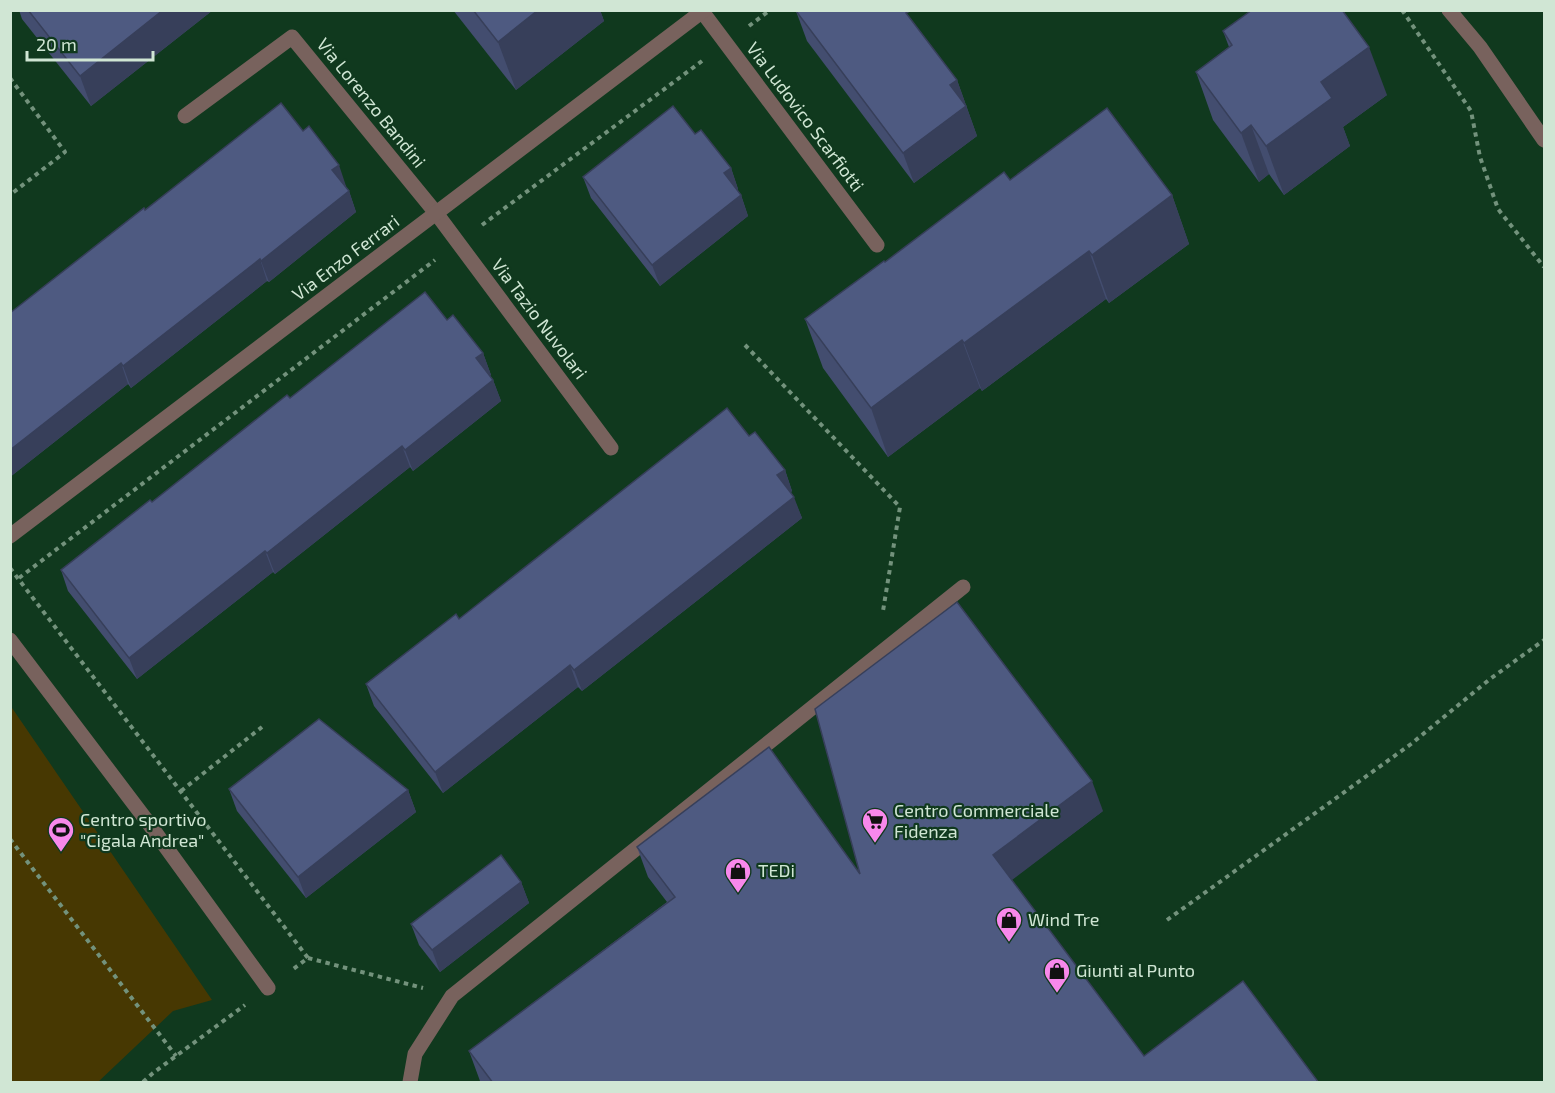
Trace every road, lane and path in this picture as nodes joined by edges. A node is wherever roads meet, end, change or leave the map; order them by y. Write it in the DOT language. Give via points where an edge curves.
graph roads {
  1 [pos="770,10"];
  2 [pos="1402,10"];
  3 [pos="1449,10"];
  4 [pos="703,11"];
  5 [pos="726,44"];
  6 [pos="10,78"];
  7 [pos="185,116"];
  8 [pos="1545,140"];
  9 [pos="10,195"];
  10 [pos="436,213"];
  11 [pos="458,243"];
  12 [pos="877,245"];
  13 [pos="1545,267"];
  14 [pos="745,345"];
  15 [pos="611,448"];
  16 [pos="10,536"];
  17 [pos="10,568"];
  18 [pos="19,578"];
  19 [pos="963,588"];
  20 [pos="10,640"];
  21 [pos="1545,640"];
  22 [pos="876,657"];
  23 [pos="262,727"];
  24 [pos="10,839"];
  25 [pos="1167,920"];
  26 [pos="308,958"];
  27 [pos="268,988"];
  28 [pos="452,996"];
  29 [pos="176,1056"];
  30 [pos="410,1083"];
  1 -- 5 [label="path"];
  2 -- 13 [label="path" via="1471,111 1480,157 1498,209"];
  3 -- 8 [label="street"];
  4 -- 5 [label="street, Via Ludovico Scarfiotti"];
  4 -- 10 [label="street, Via Enzo Ferrari"];
  5 -- 11 [label="path"];
  5 -- 12 [label="street, Via Ludovico Scarfiotti"];
  6 -- 9 [label="path" via="65,152"];
  7 -- 10 [label="street, Via Lorenzo Bandini" via="292,37"];
  10 -- 11 [label="street, Via Tazio Nuvolari"];
  10 -- 16 [label="street, Via Enzo Ferrari"];
  11 -- 15 [label="street, Via Tazio Nuvolari"];
  11 -- 18 [label="path"];
  14 -- 22 [label="path" via="900,507"];
  17 -- 18 [label="path"];
  18 -- 23 [label="path" via="181,791"];
  19 -- 22 [label="street"];
  20 -- 27 [label="street"];
  21 -- 25 [label="path" via="1411,744"];
  22 -- 28 [label="street"];
  24 -- 29 [label="path"];
  26 -- 28 [label="path"];
  28 -- 30 [label="street" via="415,1054"];
}
